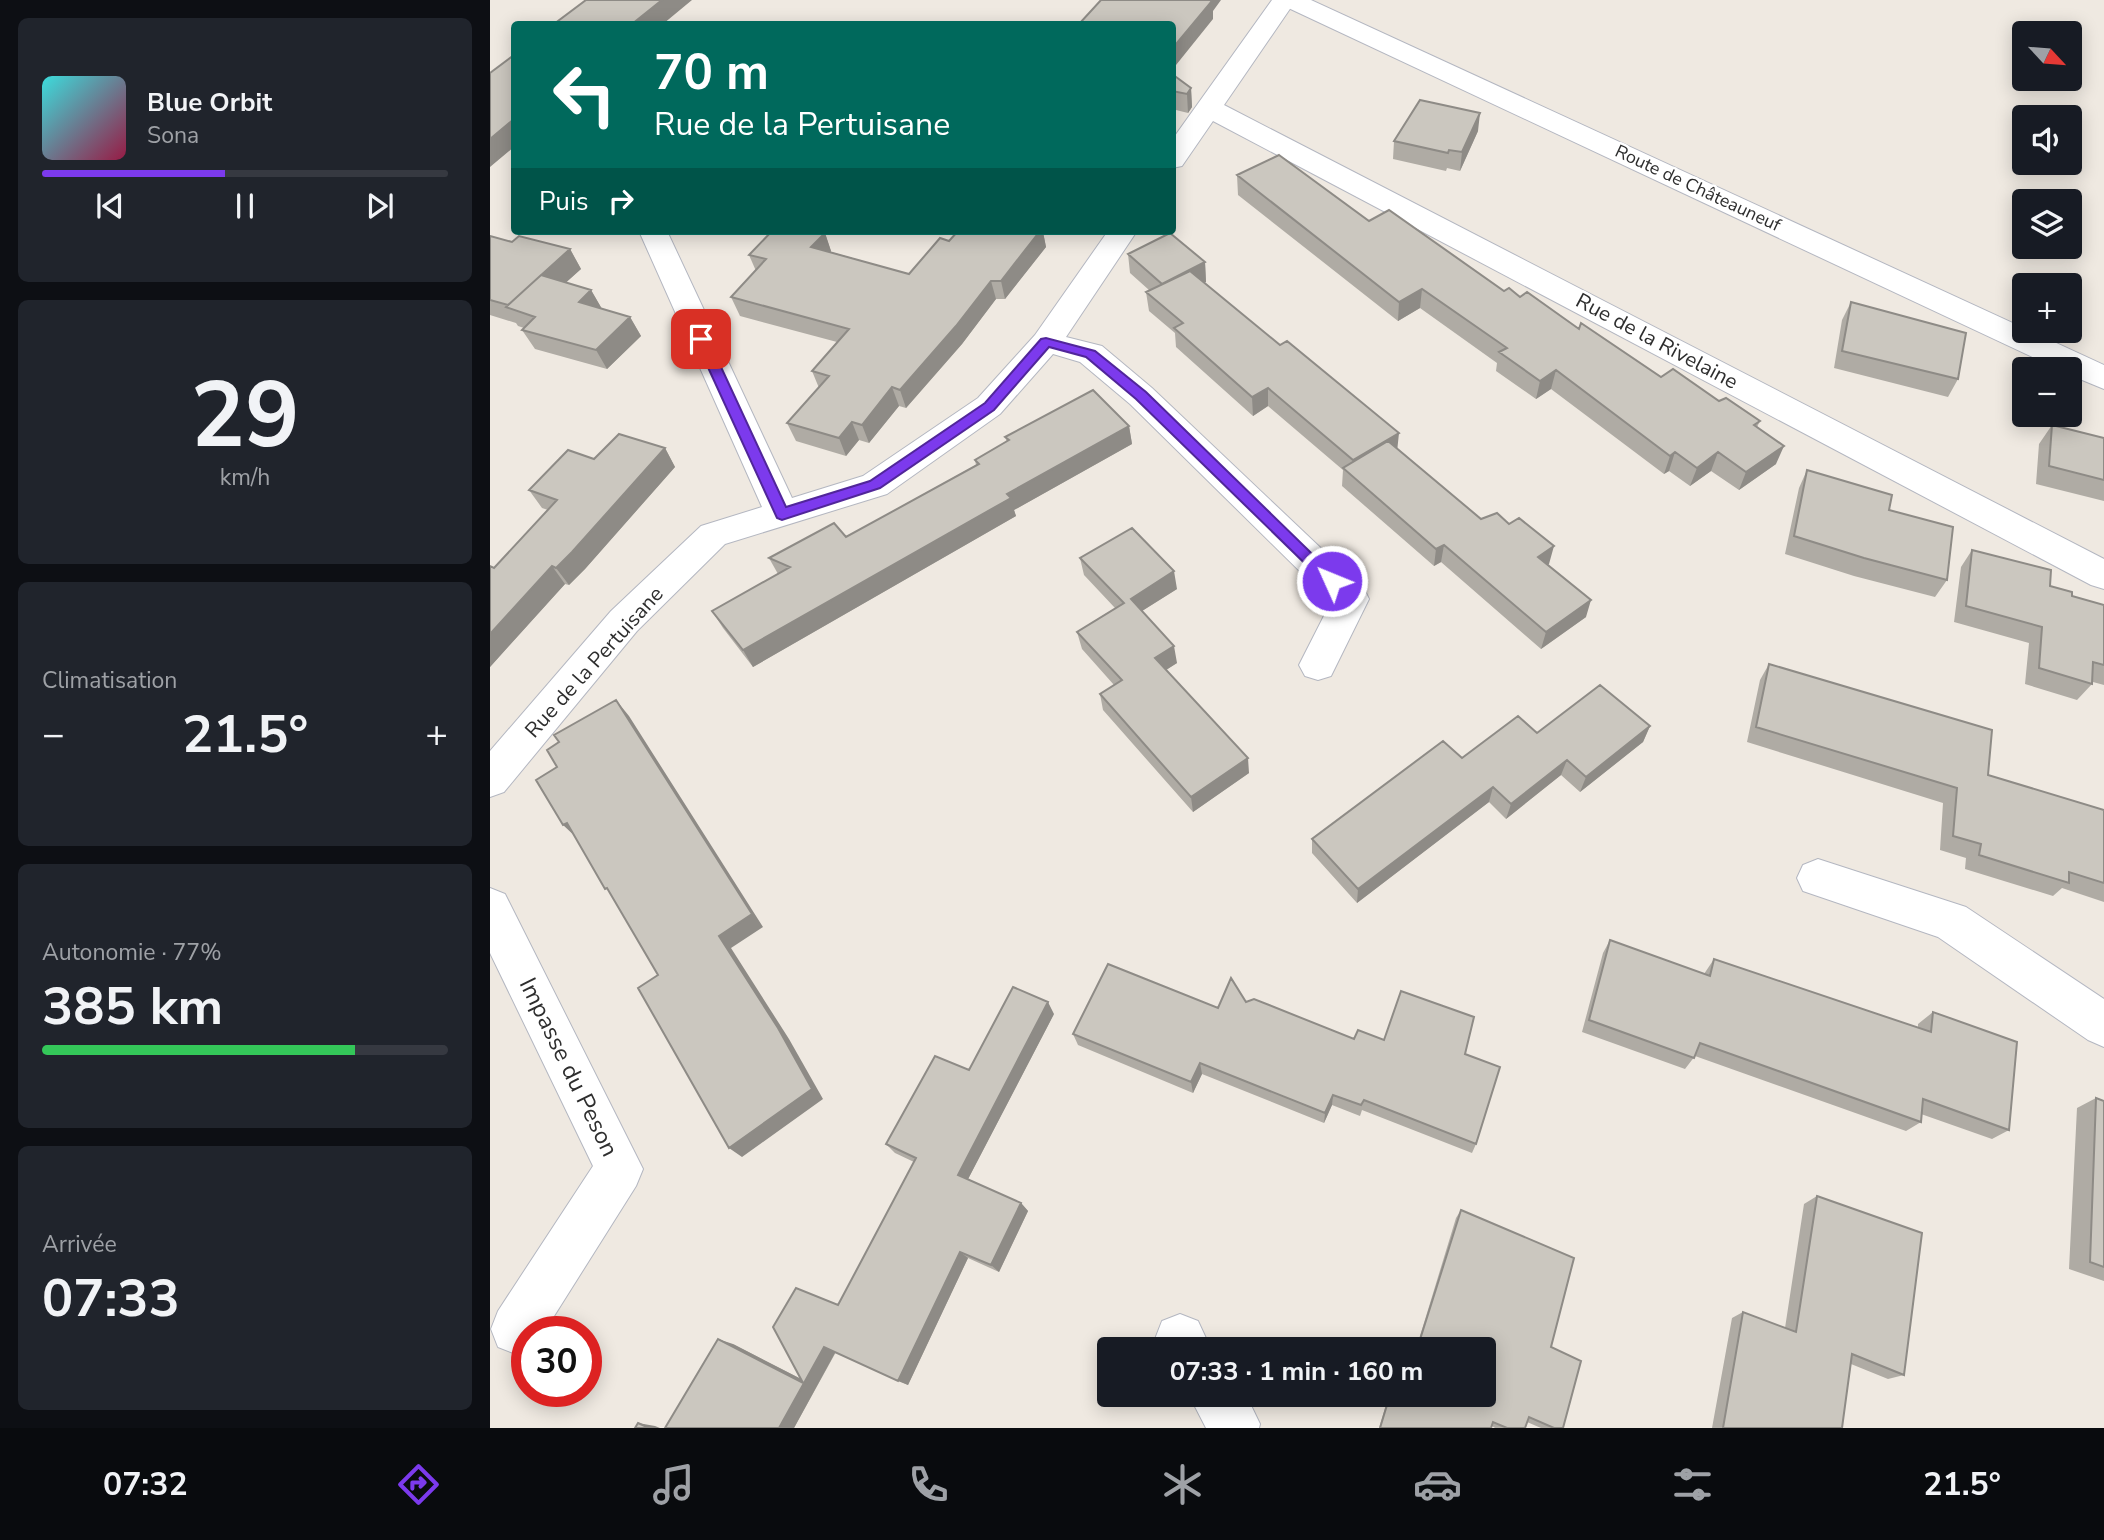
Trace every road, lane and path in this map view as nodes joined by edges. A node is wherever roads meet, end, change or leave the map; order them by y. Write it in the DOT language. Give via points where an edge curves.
graph roads {
  1 [pos="1284,0"];
  2 [pos="1291,0"];
  3 [pos="1209,108"];
  4 [pos="1176,154"];
  5 [pos="648,235"];
  6 [pos="1120,235"];
  7 [pos="1046,342"];
  8 [pos="2104,378"];
  9 [pos="782,514"];
  10 [pos="2104,575"];
  11 [pos="1318,664"];
  12 [pos="490,780"];
  13 [pos="1818,878"];
  14 [pos="490,908"];
  15 [pos="2104,1025"];
  16 [pos="524,1316"];
  17 [pos="1223,1407"];
  18 [pos="1232,1428"];
  1 -- 3 [label="street"];
  2 -- 8 [label="street, Route de Châteauneuf"];
  3 -- 4 [label="street"];
  3 -- 10 [label="street, Rue de la Rivelaine"];
  5 -- 9 [label="street"];
  6 -- 7 [label="street, Rue de la Pertuisane"];
  7 -- 9 [label="street, Rue de la Pertuisane" via="989,406 875,485"];
  7 -- 11 [label="street" via="1091,354 1141,396 1351,599"];
  9 -- 12 [label="street, Rue de la Pertuisane" via="713,535 624,621"];
  13 -- 15 [label="street" via="1951,921"];
  14 -- 16 [label="street, Impasse du Peson" via="619,1169"];
  17 -- 18 [label="street"];
}
